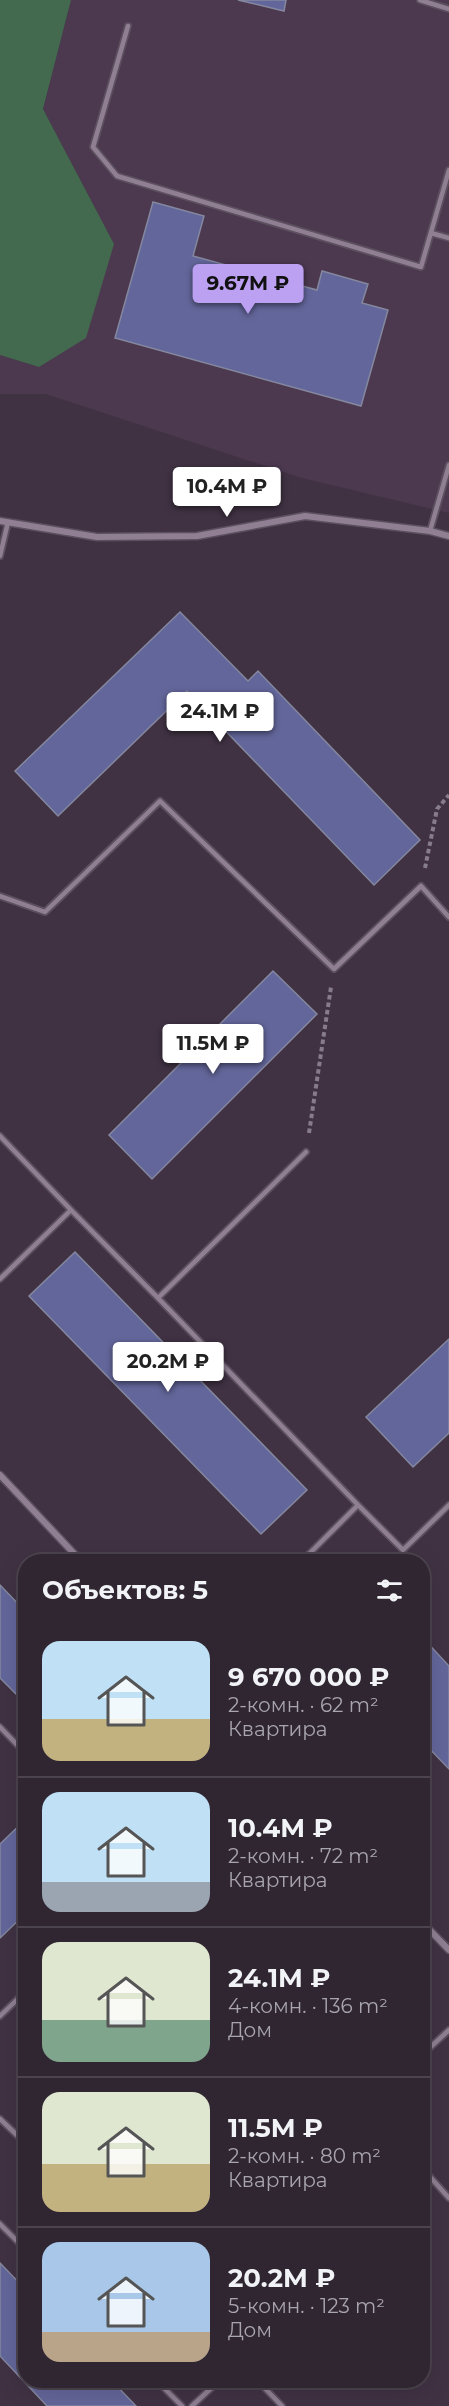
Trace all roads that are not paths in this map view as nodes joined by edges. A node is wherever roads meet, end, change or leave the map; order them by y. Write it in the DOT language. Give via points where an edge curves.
graph roads {
  1 [pos="420,0"];
  2 [pos="449,9"];
  3 [pos="128,26"];
  4 [pos="449,170"];
  5 [pos="432,233"];
  6 [pos="449,238"];
  7 [pos="449,465"];
  8 [pos="0,521"];
  9 [pos="8,522"];
  10 [pos="430,531"];
  11 [pos="449,536"];
  12 [pos="0,556"];
  13 [pos="0,896"];
  14 [pos="449,916"];
  15 [pos="0,1136"];
  16 [pos="306,1152"];
  17 [pos="70,1210"];
  18 [pos="0,1279"];
  19 [pos="158,1298"];
  20 [pos="0,1475"];
  21 [pos="358,1505"];
  22 [pos="449,1505"];
  23 [pos="74,1554"];
  24 [pos="309,1554"];
  25 [pos="0,1727"];
  26 [pos="18,1746"];
  27 [pos="430,1930"];
  28 [pos="449,1950"];
  29 [pos="18,1999"];
  30 [pos="0,2016"];
  31 [pos="449,2030"];
  32 [pos="430,2048"];
  33 [pos="0,2119"];
  34 [pos="18,2136"];
  35 [pos="431,2179"];
  36 [pos="449,2198"];
  37 [pos="0,2224"];
  38 [pos="18,2242"];
  39 [pos="164,2388"];
  40 [pos="211,2388"];
  41 [pos="265,2388"];
  42 [pos="182,2406"];
  43 [pos="192,2406"];
  44 [pos="282,2406"];
  1 -- 2 [label="lane"];
  3 -- 5 [label="lane" via="93,147 117,176 421,267"];
  4 -- 5 [label="lane"];
  5 -- 6 [label="lane"];
  7 -- 10 [label="lane"];
  8 -- 9 [label="street"];
  9 -- 10 [label="street" via="97,537 197,536 305,516"];
  9 -- 12 [label="lane"];
  10 -- 11 [label="street"];
  13 -- 14 [label="lane" via="45,912 160,801 334,969 421,886"];
  15 -- 17 [label="lane"];
  16 -- 19 [label="lane"];
  17 -- 18 [label="lane"];
  17 -- 19 [label="lane"];
  19 -- 21 [label="lane"];
  20 -- 23 [label="street"];
  21 -- 22 [label="lane" via="403,1550"];
  21 -- 24 [label="lane"];
  25 -- 26 [label="lane"];
  27 -- 28 [label="street"];
  29 -- 30 [label="lane"];
  31 -- 32 [label="lane"];
  33 -- 34 [label="lane"];
  35 -- 36 [label="lane"];
  37 -- 38 [label="lane"];
  39 -- 42 [label="lane"];
  40 -- 43 [label="lane"];
  41 -- 44 [label="lane"];
}
